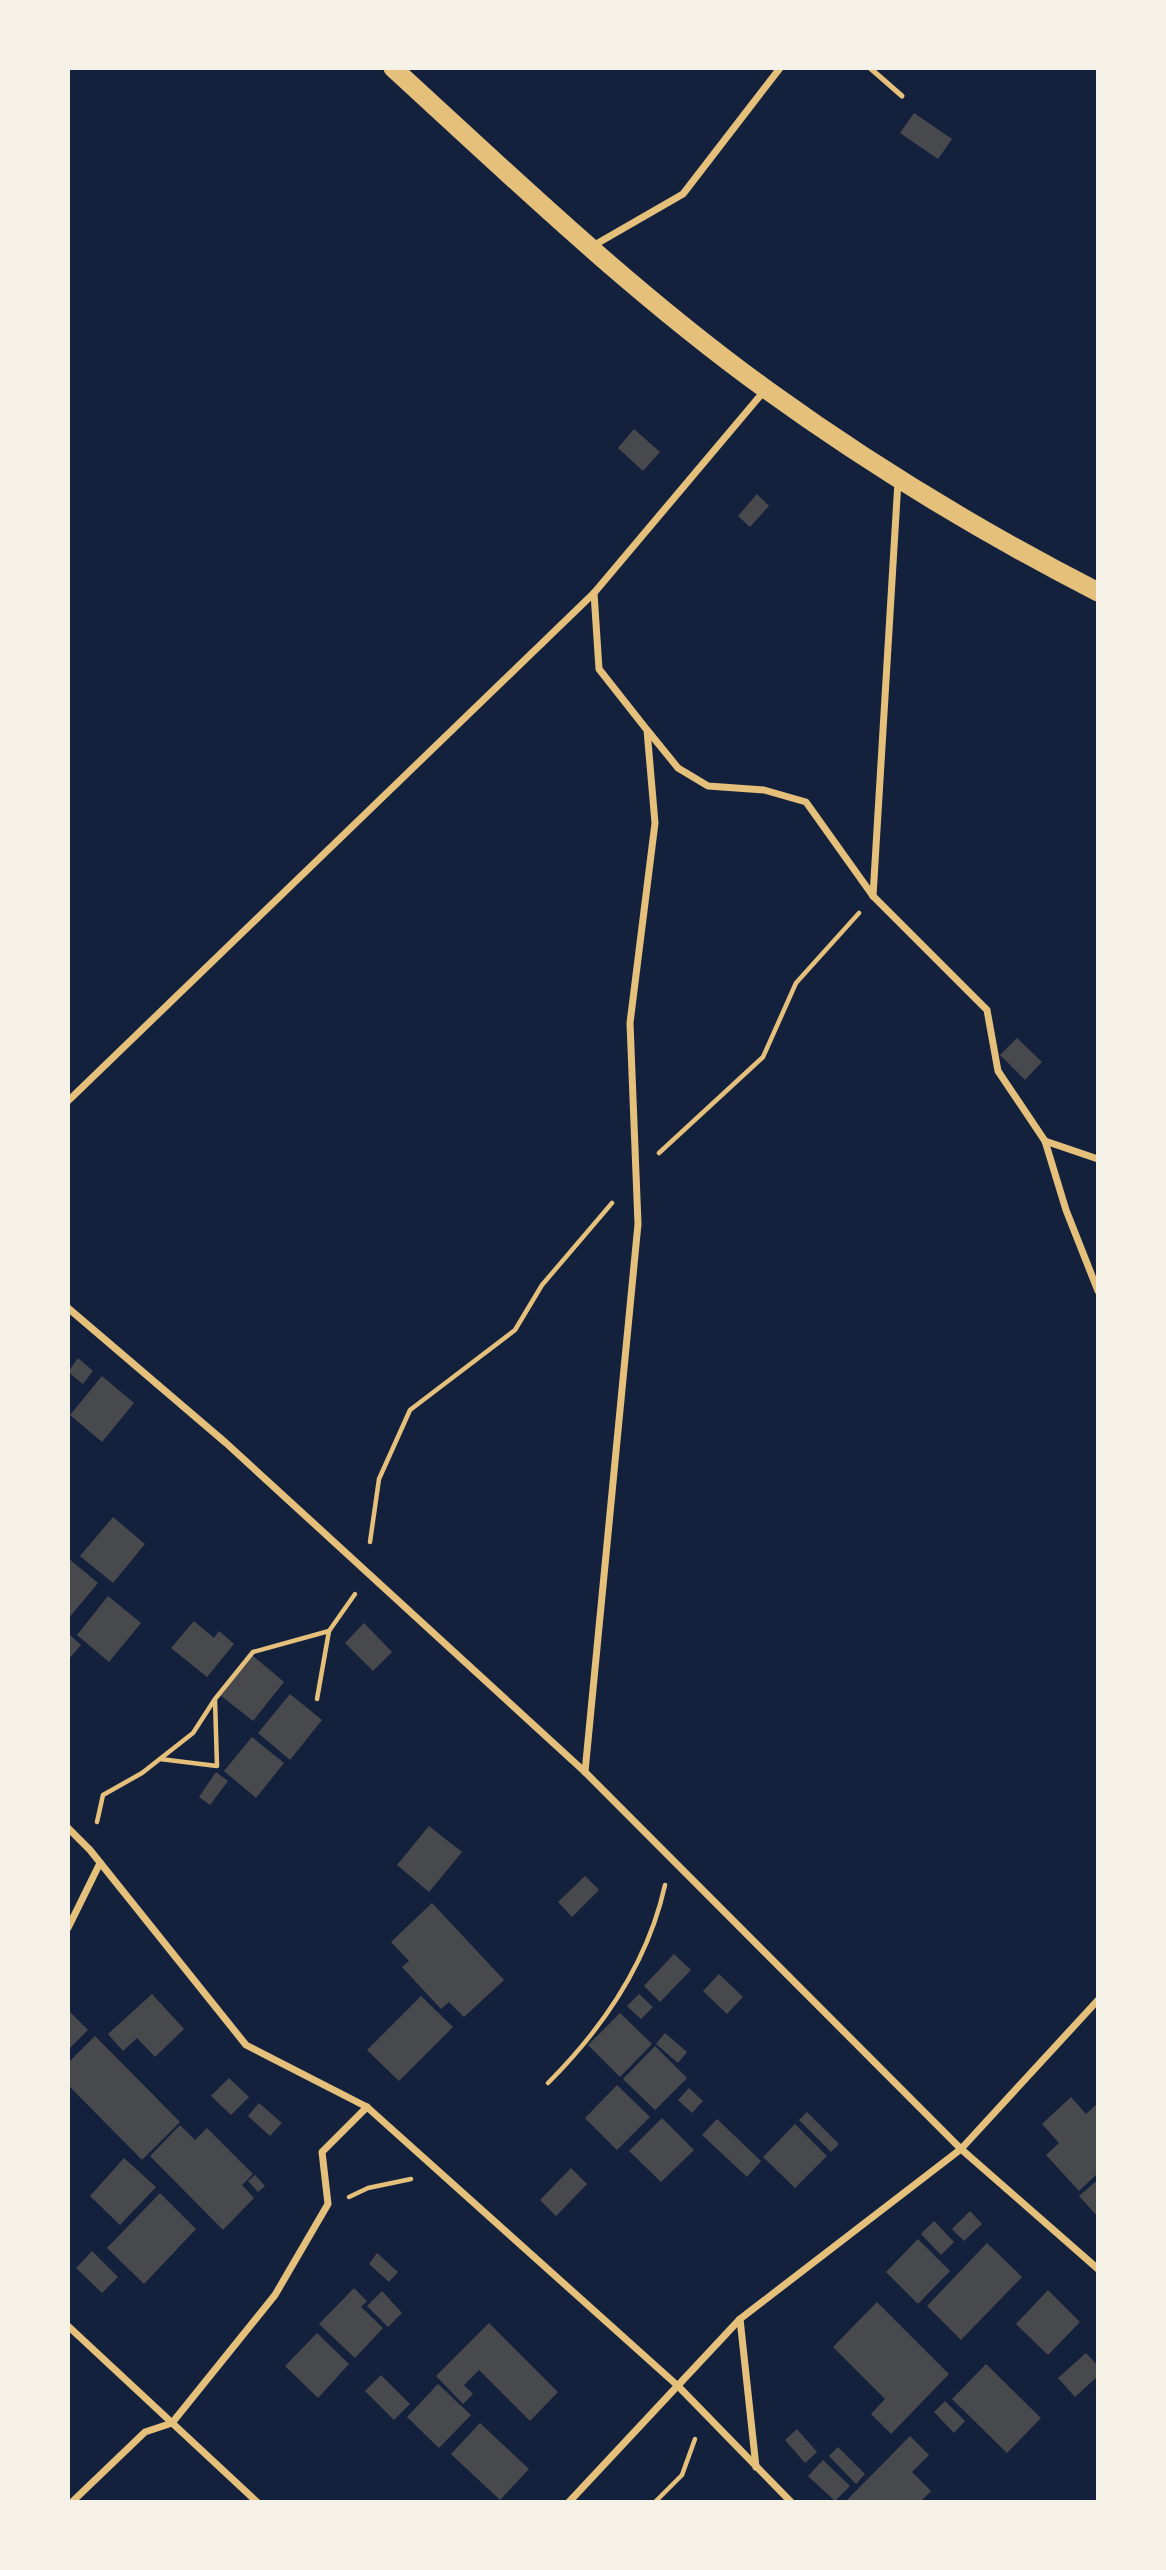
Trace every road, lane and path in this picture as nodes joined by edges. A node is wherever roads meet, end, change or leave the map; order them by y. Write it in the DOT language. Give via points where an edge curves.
graph roads {
  1 [pos="393,68"];
  2 [pos="780,68"];
  3 [pos="870,68"];
  4 [pos="902,96"];
  5 [pos="589,248"];
  6 [pos="766,389"];
  7 [pos="899,480"];
  8 [pos="1098,592"];
  9 [pos="594,593"];
  10 [pos="648,730"];
  11 [pos="873,896"];
  12 [pos="68,1101"];
  13 [pos="1045,1141"];
  14 [pos="1098,1159"];
  15 [pos="636,1175"];
  16 [pos="1098,1291"];
  17 [pos="68,1308"];
  18 [pos="366,1572"];
  19 [pos="329,1630"];
  20 [pos="215,1699"];
  21 [pos="317,1699"];
  22 [pos="160,1759"];
  23 [pos="585,1772"];
  24 [pos="68,1828"];
  25 [pos="90,1850"];
  26 [pos="671,1857"];
  27 [pos="100,1863"];
  28 [pos="68,1928"];
  29 [pos="1098,2000"];
  30 [pos="548,2083"];
  31 [pos="367,2107"];
  32 [pos="961,2149"];
  33 [pos="447,2179"];
  34 [pos="325,2208"];
  35 [pos="1098,2269"];
  36 [pos="740,2319"];
  37 [pos="68,2326"];
  38 [pos="678,2386"];
  39 [pos="705,2414"];
  40 [pos="172,2423"];
  41 [pos="756,2467"];
  42 [pos="72,2502"];
  43 [pos="257,2502"];
  44 [pos="569,2502"];
  45 [pos="655,2502"];
  46 [pos="791,2502"];
  1 -- 5 [label="highway"];
  2 -- 5 [label="street" via="683,194"];
  3 -- 4 [label="lane"];
  5 -- 6 [label="highway"];
  6 -- 7 [label="highway"];
  6 -- 9 [label="street"];
  7 -- 8 [label="highway"];
  7 -- 11 [label="street"];
  9 -- 10 [label="street" via="599,669"];
  9 -- 12 [label="street"];
  10 -- 11 [label="street" via="678,768 708,786 764,790 806,802"];
  10 -- 15 [label="street" via="655,823 630,1023"];
  11 -- 13 [label="street" via="987,1010 998,1070"];
  11 -- 15 [label="path" via="796,983 762,1057"];
  13 -- 14 [label="street"];
  13 -- 16 [label="street"];
  15 -- 18 [label="path" via="542,1285 515,1330 410,1410 379,1479"];
  15 -- 23 [label="street" via="638,1224"];
  17 -- 18 [label="street"];
  18 -- 19 [label="path"];
  18 -- 23 [label="street"];
  19 -- 20 [label="path" via="253,1652"];
  19 -- 21 [label="path"];
  20 -- 22 [label="path" via="193,1733"];
  20 -- 22 [label="path" via="217,1766"];
  22 -- 25 [label="path" via="103,1796"];
  23 -- 26 [label="street"];
  24 -- 25 [label="street"];
  25 -- 27 [label="street"];
  26 -- 30 [label="path" via="656,1925 620,1994 583,2048"];
  26 -- 32 [label="street"];
  27 -- 28 [label="street"];
  27 -- 31 [label="street" via="246,2045"];
  29 -- 32 [label="street"];
  31 -- 33 [label="street"];
  31 -- 34 [label="street" via="322,2152"];
  32 -- 35 [label="street"];
  32 -- 36 [label="street"];
  33 -- 34 [label="path" via="411,2179 368,2188"];
  33 -- 38 [label="street"];
  34 -- 40 [label="street" via="275,2295"];
  36 -- 38 [label="street"];
  36 -- 41 [label="street"];
  37 -- 40 [label="street"];
  38 -- 39 [label="street"];
  38 -- 44 [label="street"];
  39 -- 41 [label="street"];
  39 -- 45 [label="path" via="682,2475"];
  40 -- 42 [label="street" via="145,2432"];
  40 -- 43 [label="street"];
  41 -- 46 [label="street"];
}
